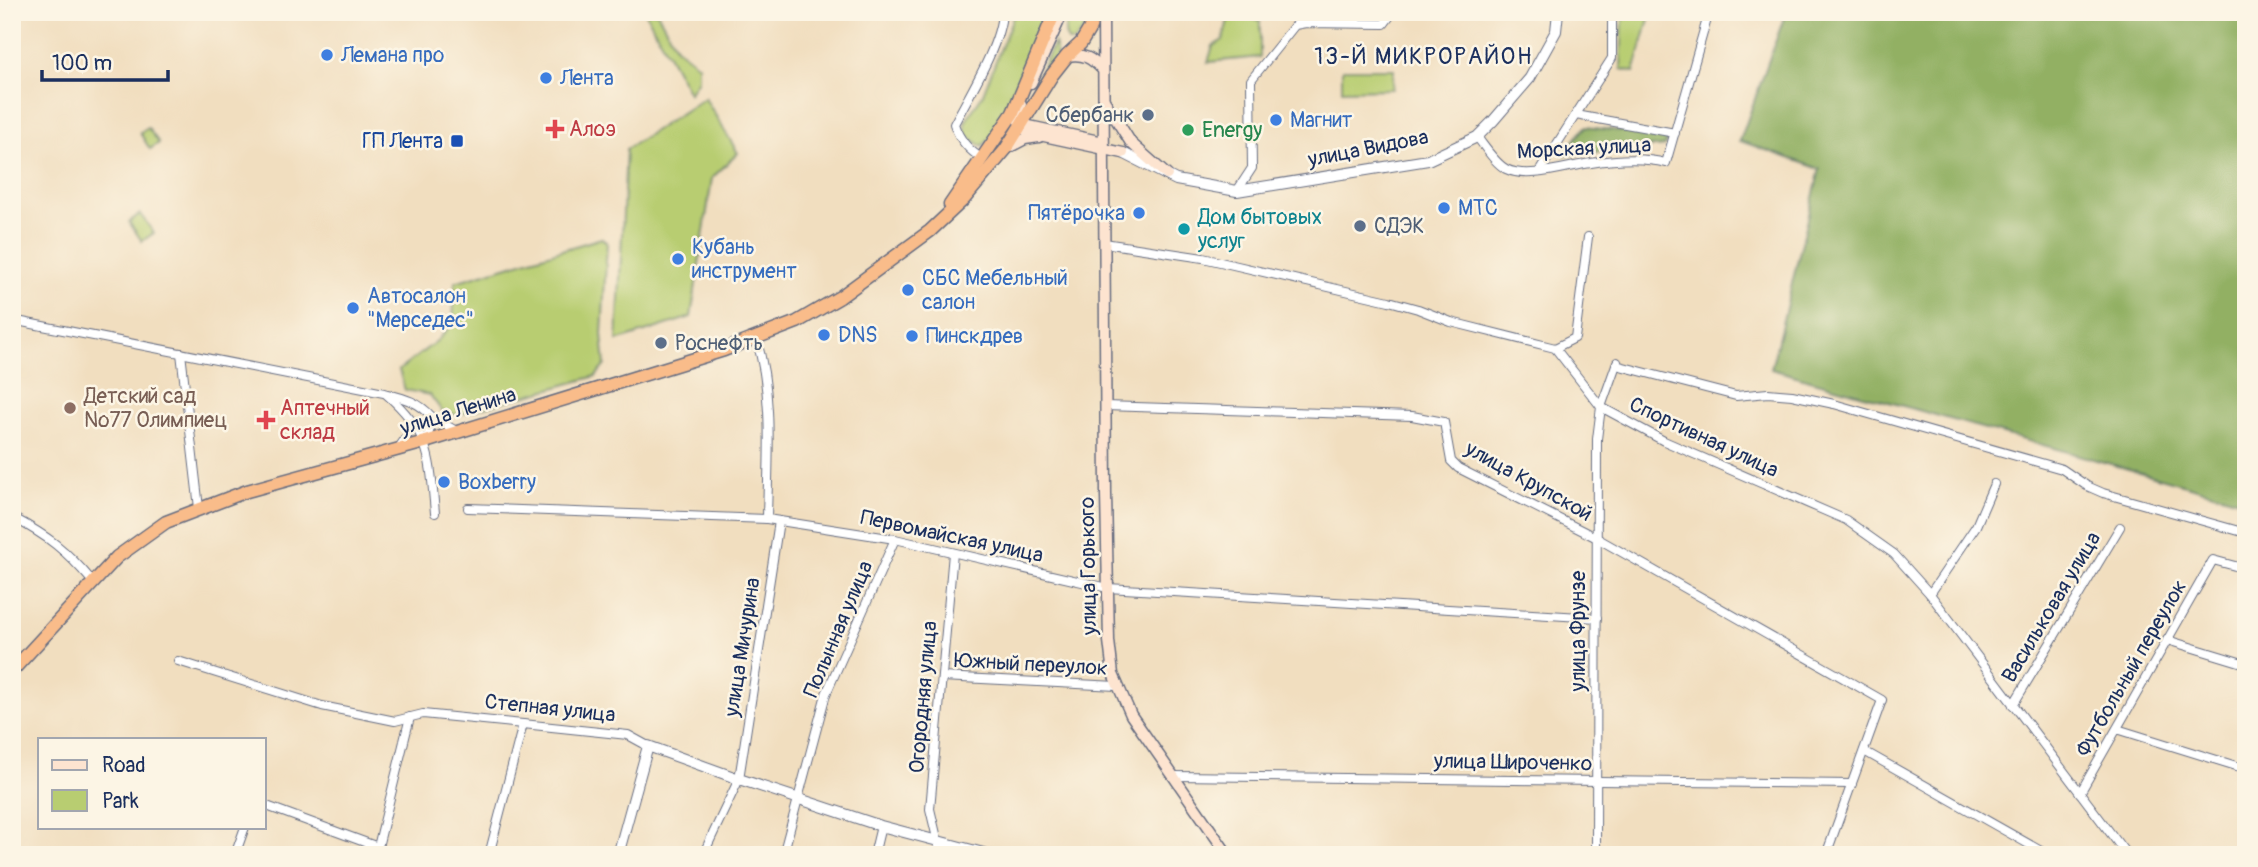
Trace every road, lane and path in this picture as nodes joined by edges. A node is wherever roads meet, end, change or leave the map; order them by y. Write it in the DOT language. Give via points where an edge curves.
graph roads {
  1 [pos="1002,12"];
  2 [pos="1055,12"];
  3 [pos="1063,12"];
  4 [pos="1093,12"];
  5 [pos="1103,12"];
  6 [pos="1393,12"];
  7 [pos="1558,12"];
  8 [pos="1612,12"];
  9 [pos="1709,12"];
  10 [pos="1067,56"];
  11 [pos="1103,70"];
  12 [pos="1102,98"];
  13 [pos="1576,115"];
  14 [pos="1005,124"];
  15 [pos="1021,125"];
  16 [pos="1675,133"];
  17 [pos="1044,136"];
  18 [pos="1476,137"];
  19 [pos="1103,146"];
  20 [pos="1006,149"];
  21 [pos="1122,153"];
  22 [pos="983,159"];
  23 [pos="1539,172"];
  24 [pos="1167,175"];
  25 [pos="1237,191"];
  26 [pos="941,220"];
  27 [pos="1588,237"];
  28 [pos="1104,243"];
  29 [pos="12,320"];
  30 [pos="756,338"];
  31 [pos="1555,348"];
  32 [pos="181,353"];
  33 [pos="384,393"];
  34 [pos="1105,406"];
  35 [pos="1601,407"];
  36 [pos="431,416"];
  37 [pos="412,421"];
  38 [pos="456,432"];
  39 [pos="425,442"];
  40 [pos="398,449"];
  41 [pos="1994,484"];
  42 [pos="199,508"];
  43 [pos="468,508"];
  44 [pos="435,513"];
  45 [pos="12,517"];
  46 [pos="767,519"];
  47 [pos="779,521"];
  48 [pos="2120,527"];
  49 [pos="2246,534"];
  50 [pos="1595,537"];
  51 [pos="895,539"];
  52 [pos="953,553"];
  53 [pos="2246,569"];
  54 [pos="92,581"];
  55 [pos="1108,588"];
  56 [pos="1930,594"];
  57 [pos="1597,618"];
  58 [pos="2167,640"];
  59 [pos="178,662"];
  60 [pos="2246,664"];
  61 [pos="12,671"];
  62 [pos="943,677"];
  63 [pos="1117,686"];
  64 [pos="2013,705"];
  65 [pos="411,717"];
  66 [pos="523,724"];
  67 [pos="2116,729"];
  68 [pos="648,746"];
  69 [pos="1864,751"];
  70 [pos="2246,769"];
  71 [pos="1174,776"];
  72 [pos="739,779"];
  73 [pos="1595,780"];
  74 [pos="1852,784"];
  75 [pos="2080,793"];
  76 [pos="799,797"];
  77 [pos="266,806"];
  78 [pos="881,826"];
  79 [pos="245,828"];
  80 [pos="939,843"];
  81 [pos="377,851"];
  82 [pos="235,855"];
  83 [pos="489,855"];
  84 [pos="618,855"];
  85 [pos="703,855"];
  86 [pos="783,855"];
  87 [pos="874,855"];
  88 [pos="941,855"];
  89 [pos="991,855"];
  90 [pos="1228,855"];
  91 [pos="1596,855"];
  92 [pos="1826,855"];
  93 [pos="2048,855"];
  94 [pos="2127,855"];
  1 -- 22 [label="street" via="998,32 954,124 961,139"];
  2 -- 14 [label="highway"];
  3 -- 15 [label="main road" via="1020,108 1017,118"];
  4 -- 10 [label="highway" via="1090,29"];
  5 -- 11 [label="main road"];
  6 -- 25 [label="street" via="1384,23 1295,25 1251,80 1252,168"];
  7 -- 18 [label="street, улица Видова" via="1556,31 1530,78"];
  8 -- 13 [label="street" via="1612,58"];
  9 -- 16 [label="street"];
  10 -- 11 [label="main road" via="1080,53"];
  10 -- 15 [label="highway"];
  11 -- 12 [label="main road"];
  12 -- 19 [label="main road"];
  12 -- 24 [label="main road" via="1131,144"];
  13 -- 16 [label="street"];
  13 -- 23 [label="street"];
  14 -- 15 [label="main road"];
  14 -- 22 [label="highway"];
  15 -- 17 [label="main road"];
  15 -- 19 [label="main road" via="1079,135"];
  15 -- 20 [label="highway"];
  16 -- 23 [label="street, Морская улица" via="1666,163 1650,159 1595,162"];
  17 -- 19 [label="main road"];
  17 -- 20 [label="main road"];
  18 -- 23 [label="street, Морская улица" via="1504,168"];
  18 -- 25 [label="street, улица Видова" via="1428,160"];
  19 -- 21 [label="main road, улица Видова"];
  19 -- 28 [label="main road, улица Горького"];
  20 -- 26 [label="highway"];
  21 -- 24 [label="street, улица Видова"];
  22 -- 26 [label="highway"];
  24 -- 25 [label="street, улица Видова"];
  26 -- 30 [label="highway, улица Ленина" via="840,297 797,322"];
  27 -- 31 [label="street" via="1575,338"];
  28 -- 31 [label="street" via="1203,258 1389,301"];
  28 -- 34 [label="main road, улица Горького"];
  29 -- 32 [label="street"];
  30 -- 38 [label="highway, улица Ленина"];
  30 -- 46 [label="street" via="767,397"];
  31 -- 35 [label="street, Спортивная улица"];
  32 -- 33 [label="street"];
  32 -- 42 [label="street"];
  33 -- 36 [label="street" via="415,401"];
  33 -- 37 [label="street"];
  34 -- 50 [label="street, улица Крупской" via="1412,416 1444,422 1451,460 1458,468"];
  34 -- 55 [label="main road, улица Горького"];
  35 -- 49 [label="street, улица Фрунзе" via="1616,364 1735,396 1792,395 2062,469 2103,493"];
  35 -- 50 [label="street, улица Фрунзе"];
  35 -- 56 [label="street, Спортивная улица" via="1664,441 1846,520 1894,554"];
  36 -- 38 [label="street"];
  36 -- 39 [label="street"];
  37 -- 39 [label="street"];
  37 -- 40 [label="street"];
  38 -- 39 [label="highway, улица Ленина"];
  39 -- 40 [label="highway, улица Ленина"];
  39 -- 44 [label="street"];
  40 -- 42 [label="highway, улица Ленина"];
  41 -- 56 [label="street" via="1976,526"];
  42 -- 54 [label="highway, улица Ленина" via="142,538"];
  43 -- 46 [label="street, Первомайская улица"];
  45 -- 54 [label="street" via="47,536"];
  46 -- 47 [label="street, Первомайская улица"];
  47 -- 51 [label="street, Первомайская улица"];
  47 -- 72 [label="street, улица Мичурина"];
  48 -- 64 [label="street, Васильковая улица"];
  50 -- 57 [label="street, улица Фрунзе"];
  50 -- 69 [label="street, улица Крупской" via="1882,699"];
  51 -- 52 [label="street, Первомайская улица"];
  51 -- 76 [label="street, Полынная улица" via="826,694"];
  52 -- 55 [label="street, Первомайская улица"];
  52 -- 62 [label="street, Огородняя улица"];
  53 -- 58 [label="street, Футбольный переулок" via="2213,560"];
  54 -- 61 [label="highway, улица Ленина"];
  55 -- 57 [label="street, Первомайская улица"];
  55 -- 63 [label="main road, улица Горького" via="1109,641"];
  56 -- 64 [label="street, Спортивная улица"];
  57 -- 73 [label="street, улица Фрунзе"];
  58 -- 60 [label="street"];
  58 -- 67 [label="street, Футбольный переулок"];
  59 -- 65 [label="street, Степная улица" via="322,706 395,722"];
  62 -- 63 [label="street, Южный переулок"];
  62 -- 80 [label="street, Огородняя улица" via="930,809"];
  63 -- 71 [label="main road, улица Горького" via="1131,715"];
  64 -- 75 [label="street, Спортивная улица"];
  65 -- 66 [label="street, Степная улица" via="423,714"];
  65 -- 81 [label="street"];
  66 -- 68 [label="street, Степная улица" via="628,735"];
  66 -- 83 [label="street"];
  67 -- 70 [label="street"];
  67 -- 75 [label="street, Футбольный переулок"];
  68 -- 72 [label="street, Степная улица"];
  68 -- 84 [label="street"];
  69 -- 74 [label="street"];
  69 -- 93 [label="street"];
  71 -- 73 [label="street, улица Широченко"];
  71 -- 90 [label="main road, улица Горького"];
  72 -- 76 [label="street, Степная улица"];
  72 -- 85 [label="street, улица Мичурина"];
  73 -- 74 [label="street, улица Широченко"];
  73 -- 91 [label="street, улица Фрунзе"];
  74 -- 92 [label="street"];
  75 -- 94 [label="street, Спортивная улица"];
  76 -- 78 [label="street, Степная улица"];
  76 -- 86 [label="street, Полынная улица"];
  77 -- 81 [label="street"];
  78 -- 80 [label="street, Степная улица"];
  78 -- 87 [label="street"];
  79 -- 82 [label="street"];
  80 -- 88 [label="street, Огородняя улица"];
  80 -- 89 [label="street, Степная улица"];
}
